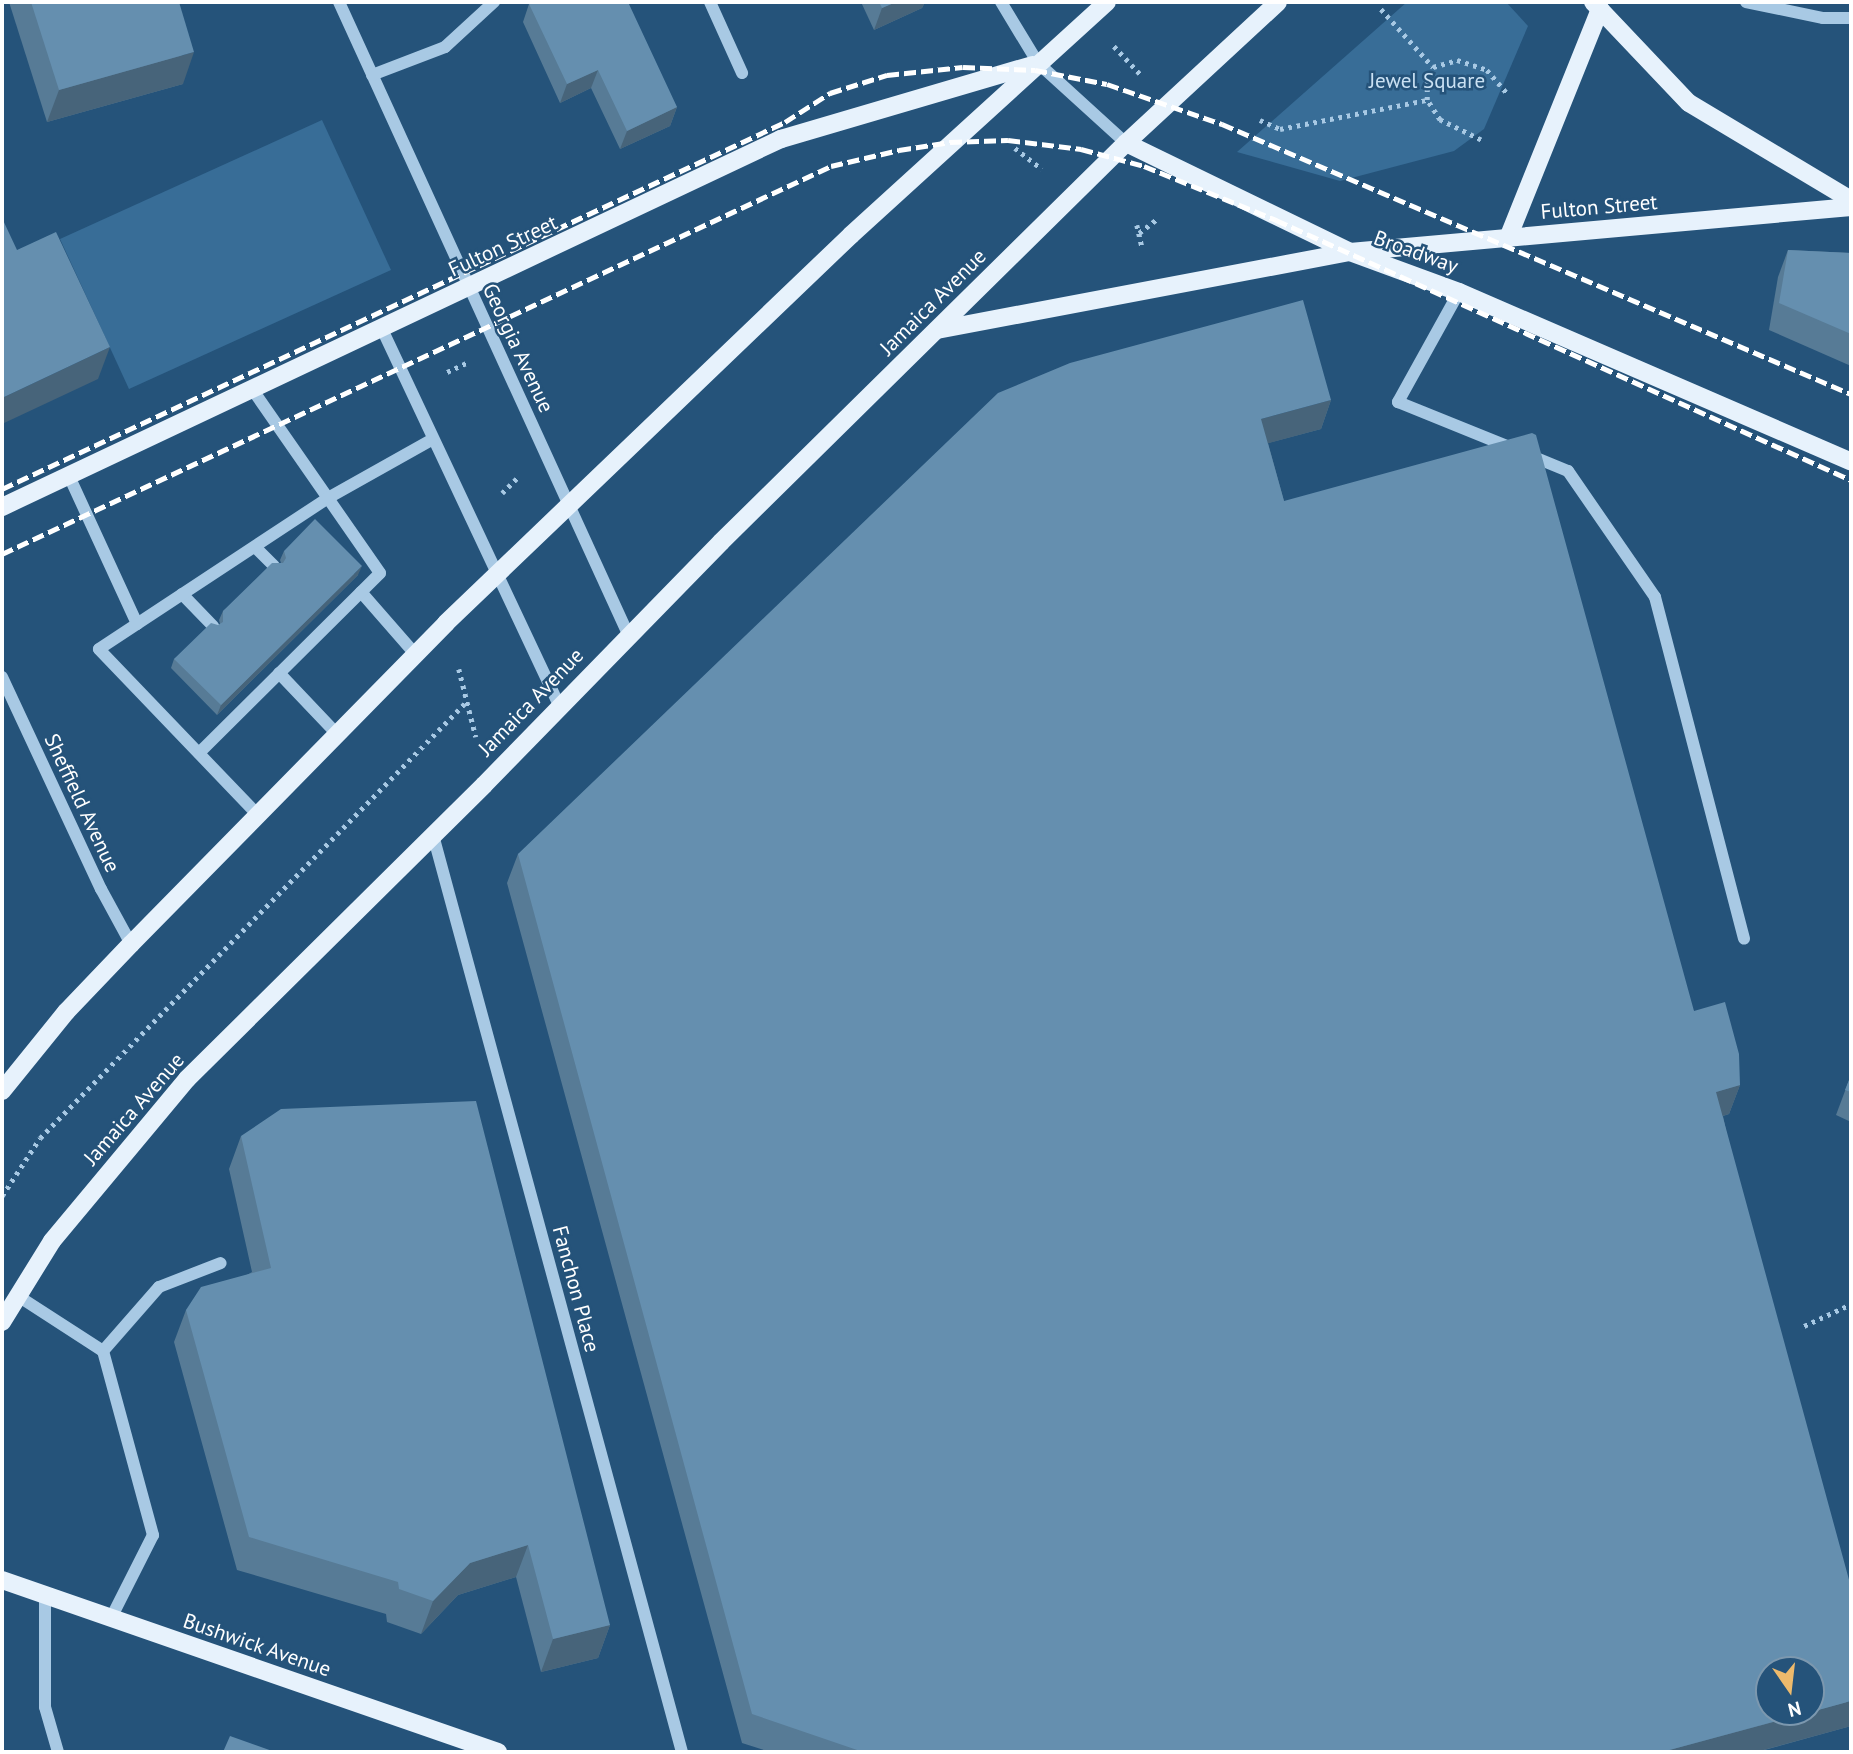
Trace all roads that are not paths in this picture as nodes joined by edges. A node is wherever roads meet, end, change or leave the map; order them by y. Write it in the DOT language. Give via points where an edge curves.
graph roads {
  1 [pos="339,2"];
  2 [pos="494,2"];
  3 [pos="710,2"];
  4 [pos="1000,2"];
  5 [pos="1107,2"];
  6 [pos="1278,2"];
  7 [pos="1746,2"];
  8 [pos="1597,6"];
  9 [pos="1851,18"];
  10 [pos="1038,63"];
  11 [pos="741,73"];
  12 [pos="372,75"];
  13 [pos="1126,143"];
  14 [pos="1851,200"];
  15 [pos="1851,207"];
  16 [pos="1508,238"];
  17 [pos="1350,252"];
  18 [pos="469,287"];
  19 [pos="1459,292"];
  20 [pos="382,329"];
  21 [pos="937,330"];
  22 [pos="253,390"];
  23 [pos="433,439"];
  24 [pos="1851,461"];
  25 [pos="69,476"];
  26 [pos="328,498"];
  27 [pos="568,505"];
  28 [pos="2,507"];
  29 [pos="255,547"];
  30 [pos="274,566"];
  31 [pos="496,575"];
  32 [pos="361,592"];
  33 [pos="182,594"];
  34 [pos="136,624"];
  35 [pos="213,626"];
  36 [pos="628,634"];
  37 [pos="415,654"];
  38 [pos="279,673"];
  39 [pos="258,674"];
  40 [pos="2,677"];
  41 [pos="268,684"];
  42 [pos="559,705"];
  43 [pos="336,733"];
  44 [pos="199,752"];
  45 [pos="257,813"];
  46 [pos="433,835"];
  47 [pos="1744,939"];
  48 [pos="131,944"];
  49 [pos="2,1091"];
  50 [pos="220,1263"];
  51 [pos="18,1296"];
  52 [pos="2,1322"];
  53 [pos="103,1352"];
  54 [pos="2,1580"];
  55 [pos="45,1596"];
  56 [pos="111,1618"];
  57 [pos="58,1752"];
  58 [pos="498,1752"];
  59 [pos="682,1752"];
  1 -- 12 [label="street, Georgia Avenue"];
  2 -- 12 [label="street" via="445,47"];
  3 -- 11 [label="street"];
  4 -- 10 [label="street"];
  5 -- 10 [label="main road"];
  6 -- 13 [label="main road, Jamaica Avenue"];
  7 -- 9 [label="street" via="1823,18"];
  8 -- 14 [label="main road" via="1689,103"];
  8 -- 16 [label="main road"];
  10 -- 13 [label="street"];
  10 -- 18 [label="main road, Fulton Street" via="781,139"];
  10 -- 27 [label="main road"];
  12 -- 18 [label="street, Georgia Avenue"];
  13 -- 17 [label="main road"];
  13 -- 21 [label="main road, Jamaica Avenue"];
  15 -- 16 [label="main road, Fulton Street"];
  16 -- 17 [label="main road, Fulton Street"];
  17 -- 19 [label="main road, Broadway"];
  17 -- 21 [label="main road, Broadway"];
  18 -- 20 [label="main road, Fulton Street"];
  18 -- 27 [label="street, Georgia Avenue"];
  19 -- 24 [label="main road, Broadway"];
  19 -- 47 [label="street" via="1398,402 1568,471 1655,597"];
  20 -- 22 [label="main road, Fulton Street"];
  20 -- 23 [label="street"];
  21 -- 36 [label="main road, Jamaica Avenue"];
  22 -- 25 [label="main road, Fulton Street"];
  22 -- 26 [label="street"];
  23 -- 26 [label="street"];
  23 -- 31 [label="street"];
  25 -- 28 [label="main road, Fulton Street"];
  25 -- 34 [label="street"];
  26 -- 29 [label="street"];
  26 -- 32 [label="street" via="380,573"];
  27 -- 31 [label="main road"];
  27 -- 36 [label="street, Georgia Avenue"];
  29 -- 30 [label="street"];
  29 -- 33 [label="street"];
  31 -- 37 [label="main road"];
  31 -- 42 [label="street"];
  32 -- 37 [label="street"];
  32 -- 38 [label="street" via="326,617"];
  33 -- 34 [label="street"];
  33 -- 35 [label="street"];
  34 -- 44 [label="street" via="99,649"];
  36 -- 42 [label="main road, Jamaica Avenue"];
  37 -- 43 [label="main road"];
  38 -- 41 [label="street"];
  38 -- 43 [label="street"];
  39 -- 41 [label="street"];
  40 -- 48 [label="street, Sheffield Avenue"];
  41 -- 44 [label="street"];
  42 -- 46 [label="main road, Jamaica Avenue"];
  43 -- 45 [label="main road"];
  44 -- 45 [label="street"];
  45 -- 48 [label="main road"];
  46 -- 51 [label="main road, Jamaica Avenue" via="187,1079 52,1241"];
  46 -- 59 [label="street, Fanchon Place"];
  48 -- 49 [label="main road" via="66,1012"];
  50 -- 53 [label="street" via="159,1287"];
  51 -- 52 [label="main road, Jamaica Avenue"];
  51 -- 53 [label="street"];
  53 -- 56 [label="street" via="153,1535"];
  54 -- 55 [label="main road, Bushwick Avenue"];
  55 -- 56 [label="main road, Bushwick Avenue"];
  55 -- 57 [label="street" via="45,1707"];
  56 -- 58 [label="main road, Bushwick Avenue"];
}
